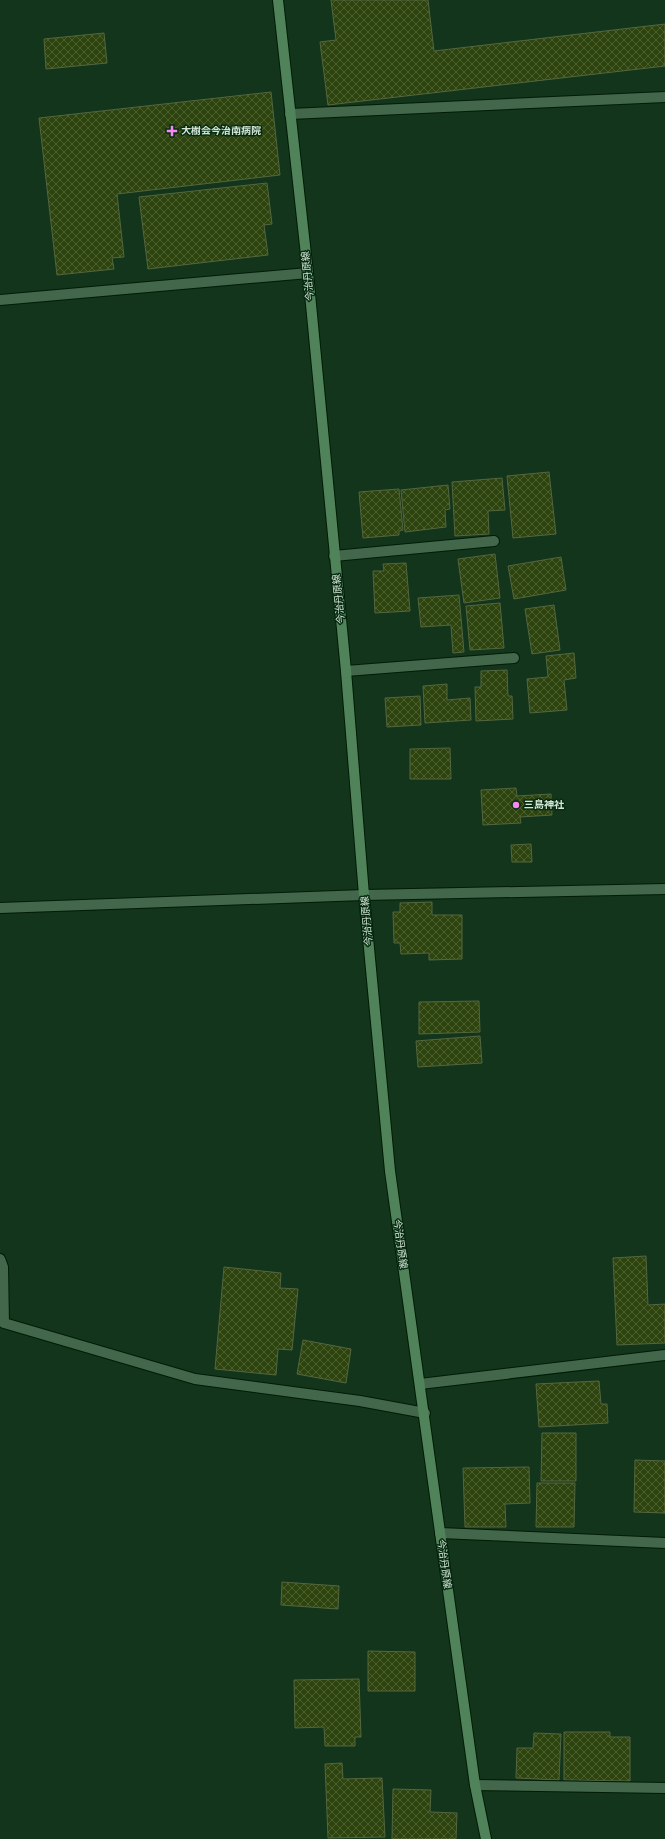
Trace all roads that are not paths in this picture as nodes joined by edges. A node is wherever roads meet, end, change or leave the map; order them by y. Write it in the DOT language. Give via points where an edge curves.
graph roads {
  1 [pos="278,0"];
  2 [pos="665,97"];
  3 [pos="290,114"];
  4 [pos="308,273"];
  5 [pos="0,300"];
  6 [pos="494,541"];
  7 [pos="334,556"];
  8 [pos="514,658"];
  9 [pos="346,671"];
  10 [pos="665,889"];
  11 [pos="364,895"];
  12 [pos="0,908"];
  13 [pos="0,1258"];
  14 [pos="665,1355"];
  15 [pos="420,1384"];
  16 [pos="425,1413"];
  17 [pos="440,1533"];
  18 [pos="665,1542"];
  19 [pos="475,1785"];
  20 [pos="665,1788"];
  21 [pos="486,1839"];
  1 -- 3 [label="main road, 今治丹原線"];
  2 -- 3 [label="street"];
  3 -- 4 [label="main road, 今治丹原線"];
  4 -- 5 [label="street"];
  4 -- 7 [label="main road, 今治丹原線"];
  6 -- 7 [label="street"];
  7 -- 9 [label="main road, 今治丹原線"];
  8 -- 9 [label="street"];
  9 -- 11 [label="main road, 今治丹原線"];
  10 -- 11 [label="street"];
  11 -- 12 [label="street"];
  11 -- 15 [label="main road, 今治丹原線" via="390,1172"];
  13 -- 16 [label="street" via="3,1266 4,1323 195,1380 360,1401"];
  14 -- 15 [label="street"];
  15 -- 16 [label="main road, 今治丹原線"];
  16 -- 17 [label="main road, 今治丹原線"];
  17 -- 18 [label="street"];
  17 -- 19 [label="main road, 今治丹原線"];
  19 -- 20 [label="street"];
  19 -- 21 [label="main road, 今治丹原線"];
}
